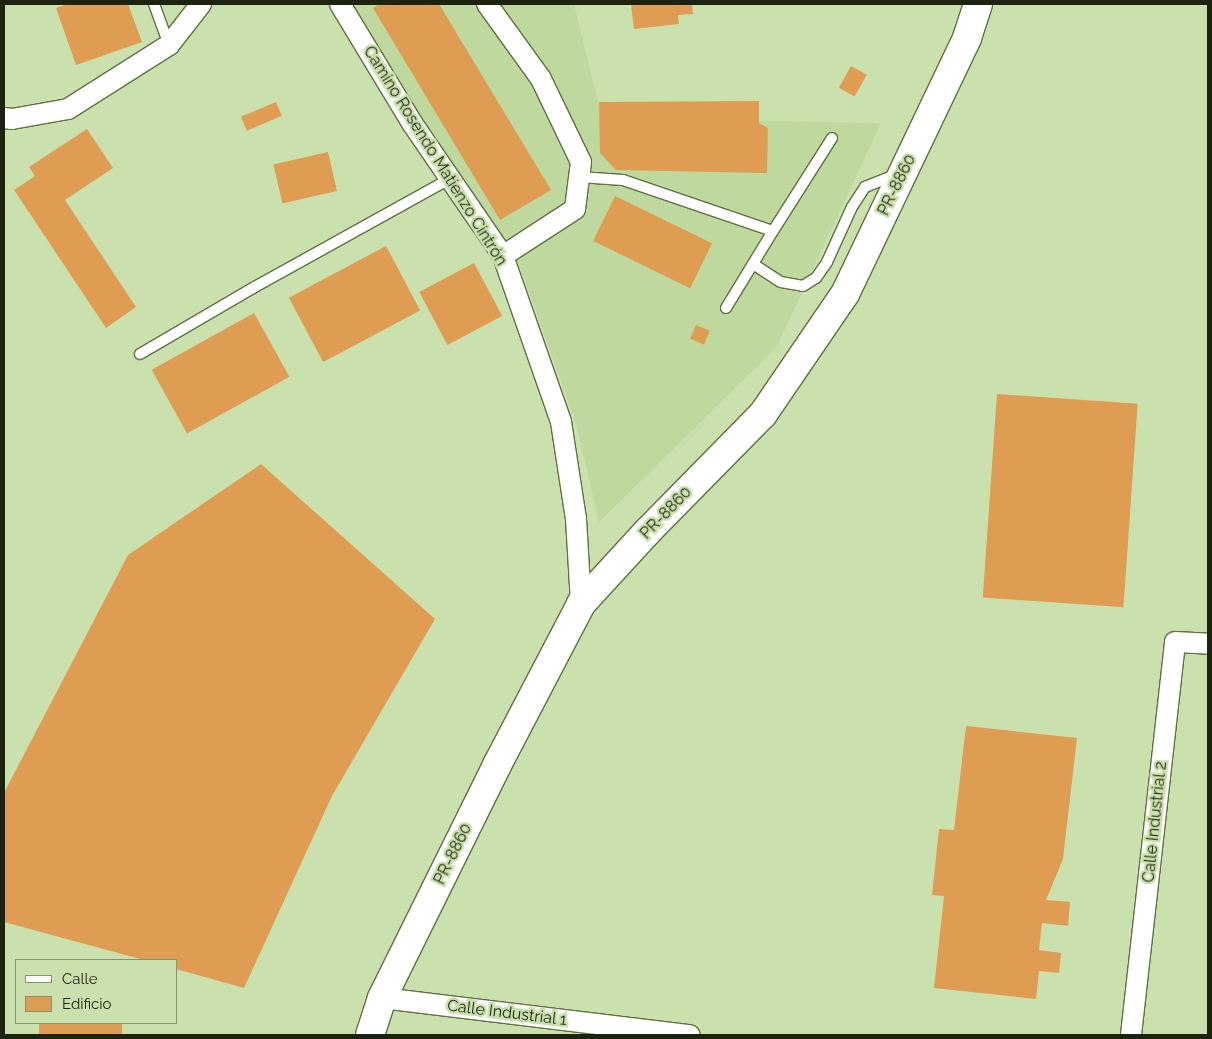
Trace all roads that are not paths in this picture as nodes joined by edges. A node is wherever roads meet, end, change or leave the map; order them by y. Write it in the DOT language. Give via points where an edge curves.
graph roads {
  1 [pos="154,4"];
  2 [pos="201,4"];
  3 [pos="340,4"];
  4 [pos="487,4"];
  5 [pos="978,4"];
  6 [pos="169,45"];
  7 [pos="4,118"];
  8 [pos="832,138"];
  9 [pos="903,172"];
  10 [pos="579,177"];
  11 [pos="450,179"];
  12 [pos="772,231"];
  13 [pos="503,256"];
  14 [pos="753,264"];
  15 [pos="726,308"];
  16 [pos="140,354"];
  17 [pos="581,604"];
  18 [pos="1208,644"];
  19 [pos="382,998"];
  20 [pos="370,1035"];
  21 [pos="690,1035"];
  22 [pos="1130,1035"];
  1 -- 6 [label="lane"];
  2 -- 6 [label="street"];
  3 -- 11 [label="street, Camino Rosendo Matienzo Cintrón"];
  4 -- 10 [label="street" via="541,78 581,162"];
  5 -- 9 [label="street, PR-8860 / PR-8860" via="967,38"];
  6 -- 7 [label="street" via="68,109"];
  8 -- 12 [label="lane"];
  9 -- 14 [label="lane" via="866,187 852,207 827,262 816,278 803,286 781,282"];
  9 -- 17 [label="street, PR-8860 / PR-8860" via="845,294 763,414"];
  10 -- 12 [label="lane" via="623,180"];
  10 -- 13 [label="street" via="575,209"];
  11 -- 13 [label="street, Camino Rosendo Matienzo Cintrón"];
  11 -- 16 [label="lane"];
  12 -- 14 [label="lane"];
  13 -- 17 [label="street, Camino Rosendo Matienzo Cintrón" via="561,422 576,518"];
  14 -- 15 [label="lane"];
  17 -- 19 [label="street, PR-8860 / PR-8860"];
  18 -- 22 [label="street, Calle Industrial 2" via="1175,642"];
  19 -- 20 [label="street, PR-8860 / PR-8860"];
  19 -- 21 [label="street, Calle Industrial 1"];
}
